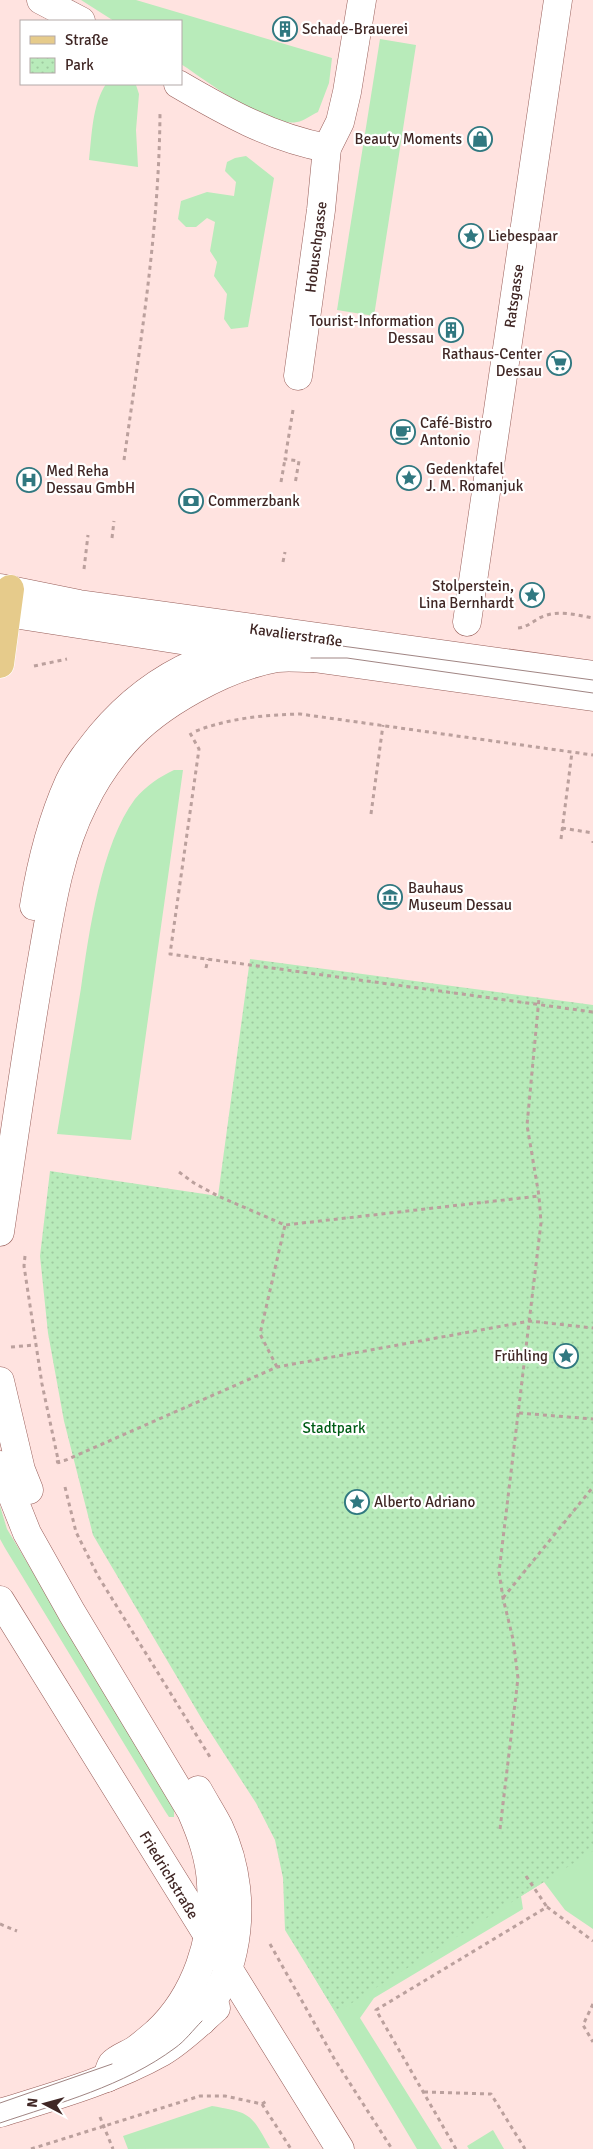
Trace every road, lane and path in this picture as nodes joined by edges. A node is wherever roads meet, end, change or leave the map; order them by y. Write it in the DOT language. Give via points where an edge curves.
graph roads {
  1 [pos="41,0"];
  2 [pos="362,0"];
  3 [pos="558,0"];
  4 [pos="79,20"];
  5 [pos="180,85"];
  6 [pos="160,112"];
  7 [pos="327,148"];
  8 [pos="298,376"];
  9 [pos="285,459"];
  10 [pos="124,460"];
  11 [pos="281,482"];
  12 [pos="295,484"];
  13 [pos="114,521"];
  14 [pos="88,535"];
  15 [pos="112,538"];
  16 [pos="285,552"];
  17 [pos="283,562"];
  18 [pos="84,571"];
  19 [pos="4,601"];
  20 [pos="593,618"];
  21 [pos="467,622"];
  22 [pos="305,644"];
  23 [pos="237,648"];
  24 [pos="0,664"];
  25 [pos="593,675"];
  26 [pos="593,697"];
  27 [pos="383,725"];
  28 [pos="190,733"];
  29 [pos="183,738"];
  30 [pos="572,752"];
  31 [pos="593,754"];
  32 [pos="371,814"];
  33 [pos="562,828"];
  34 [pos="593,832"];
  35 [pos="561,839"];
  36 [pos="208,959"];
  37 [pos="206,968"];
  38 [pos="539,998"];
  39 [pos="538,1005"];
  40 [pos="593,1012"];
  41 [pos="0,1116"];
  42 [pos="180,1172"];
  43 [pos="539,1196"];
  44 [pos="285,1225"];
  45 [pos="0,1232"];
  46 [pos="26,1248"];
  47 [pos="530,1321"];
  48 [pos="593,1328"];
  49 [pos="35,1345"];
  50 [pos="9,1348"];
  51 [pos="277,1367"];
  52 [pos="0,1381"];
  53 [pos="519,1413"];
  54 [pos="593,1419"];
  55 [pos="58,1462"];
  56 [pos="0,1465"];
  57 [pos="60,1470"];
  58 [pos="63,1478"];
  59 [pos="593,1487"];
  60 [pos="503,1598"];
  61 [pos="0,1600"];
  62 [pos="215,1764"];
  63 [pos="500,1829"];
  64 [pos="526,1876"];
  65 [pos="547,1907"];
  66 [pos="0,1924"];
  67 [pos="17,1931"];
  68 [pos="207,1936"];
  69 [pos="593,1941"];
  70 [pos="269,1942"];
  71 [pos="233,1978"];
  72 [pos="593,2004"];
  73 [pos="593,2042"];
  74 [pos="107,2078"];
  75 [pos="423,2092"];
  76 [pos="0,2113"];
  77 [pos="31,2149"];
  78 [pos="291,2149"];
  79 [pos="340,2149"];
  80 [pos="392,2149"];
  81 [pos="456,2149"];
  82 [pos="525,2149"];
  1 -- 4 [label="street"];
  2 -- 7 [label="street, Hobuschgasse" via="348,92 340,122"];
  3 -- 21 [label="street, Ratsgasse"];
  5 -- 7 [label="street" via="275,135"];
  6 -- 10 [label="path" via="160,168 151,268"];
  7 -- 8 [label="street, Hobuschgasse"];
  8 -- 9 [label="path"];
  9 -- 11 [label="path"];
  9 -- 12 [label="path" via="299,461"];
  13 -- 15 [label="path"];
  14 -- 18 [label="path"];
  16 -- 17 [label="path"];
  19 -- 22 [label="street, Kavalierstraße" via="79,604"];
  19 -- 23 [label="street, Kavalierstraße"];
  19 -- 24 [label="main road"];
  20 -- 21 [label="path" via="560,613 544,616 522,628"];
  22 -- 23 [label="street, Kavalierstraße"];
  22 -- 25 [label="street, Kavalierstraße"];
  22 -- 26 [label="street, Kavalierstraße"];
  22 -- 45 [label="street" via="279,658 208,682 152,718 124,742 83,803 69,840 50,915 24,1060"];
  23 -- 41 [label="street" via="192,664 131,702 88,751 70,780 41,861"];
  27 -- 28 [label="path" via="300,714 259,716 212,725"];
  27 -- 30 [label="path"];
  27 -- 32 [label="path"];
  28 -- 29 [label="path"];
  28 -- 36 [label="path" via="199,749 170,954"];
  30 -- 31 [label="path"];
  30 -- 33 [label="path"];
  33 -- 34 [label="path"];
  33 -- 35 [label="path"];
  36 -- 37 [label="path"];
  36 -- 39 [label="path"];
  38 -- 39 [label="path"];
  39 -- 40 [label="path"];
  39 -- 43 [label="path" via="527,1125"];
  42 -- 44 [label="path" via="218,1196"];
  43 -- 44 [label="path"];
  43 -- 47 [label="path" via="541,1223"];
  44 -- 51 [label="path" via="260,1334"];
  46 -- 49 [label="path" via="24,1266"];
  47 -- 48 [label="path"];
  47 -- 51 [label="path"];
  47 -- 53 [label="path"];
  49 -- 50 [label="path"];
  49 -- 55 [label="path"];
  51 -- 55 [label="path"];
  52 -- 71 [label="street" via="21,1470 55,1548 219,1827 234,1870 237,1893"];
  53 -- 54 [label="path"];
  53 -- 60 [label="path" via="499,1572"];
  55 -- 57 [label="path"];
  56 -- 68 [label="street" via="27,1533 191,1811 201,1836 212,1885"];
  58 -- 62 [label="path" via="76,1532 98,1576"];
  59 -- 60 [label="path"];
  60 -- 63 [label="path" via="518,1678"];
  61 -- 68 [label="street, Friedrichstraße"];
  64 -- 65 [label="path"];
  65 -- 69 [label="path"];
  65 -- 75 [label="path" via="376,2010"];
  66 -- 67 [label="path"];
  68 -- 71 [label="street, Friedrichstraße"];
  68 -- 74 [label="street" via="201,1963 180,2006 157,2032 112,2064"];
  70 -- 80 [label="path" via="335,2060"];
  71 -- 74 [label="street" via="202,2021 163,2051"];
  71 -- 79 [label="street, Friedrichstraße"];
  72 -- 73 [label="path" via="583,2026"];
  74 -- 76 [label="street"];
  75 -- 81 [label="path"];
  75 -- 82 [label="path" via="491,2094"];
  77 -- 78 [label="path" via="200,2096 224,2096 262,2104"];
}
